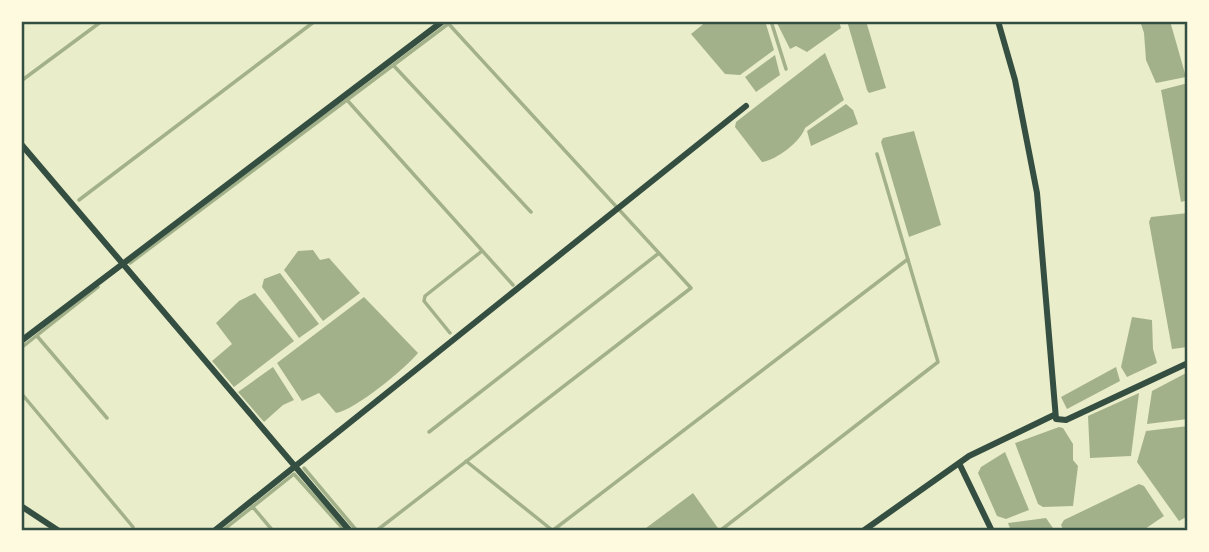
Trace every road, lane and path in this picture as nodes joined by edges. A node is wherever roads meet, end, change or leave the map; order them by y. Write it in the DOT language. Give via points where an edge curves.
graph roads {
  1 [pos="443,21"];
  2 [pos="998,21"];
  3 [pos="746,106"];
  4 [pos="21,144"];
  5 [pos="122,264"];
  6 [pos="21,341"];
  7 [pos="1188,363"];
  8 [pos="1054,415"];
  9 [pos="959,463"];
  10 [pos="294,465"];
  11 [pos="21,506"];
  12 [pos="59,531"];
  13 [pos="214,531"];
  14 [pos="350,531"];
  15 [pos="863,531"];
  16 [pos="992,531"];
  1 -- 5 [label="street"];
  2 -- 8 [label="street" via="1015,80 1037,193"];
  3 -- 10 [label="street"];
  4 -- 5 [label="street"];
  5 -- 6 [label="street"];
  5 -- 10 [label="street"];
  7 -- 8 [label="street" via="1066,420"];
  8 -- 9 [label="street"];
  9 -- 15 [label="street"];
  9 -- 16 [label="street"];
  10 -- 13 [label="street"];
  10 -- 14 [label="street"];
  11 -- 12 [label="street"];
}
